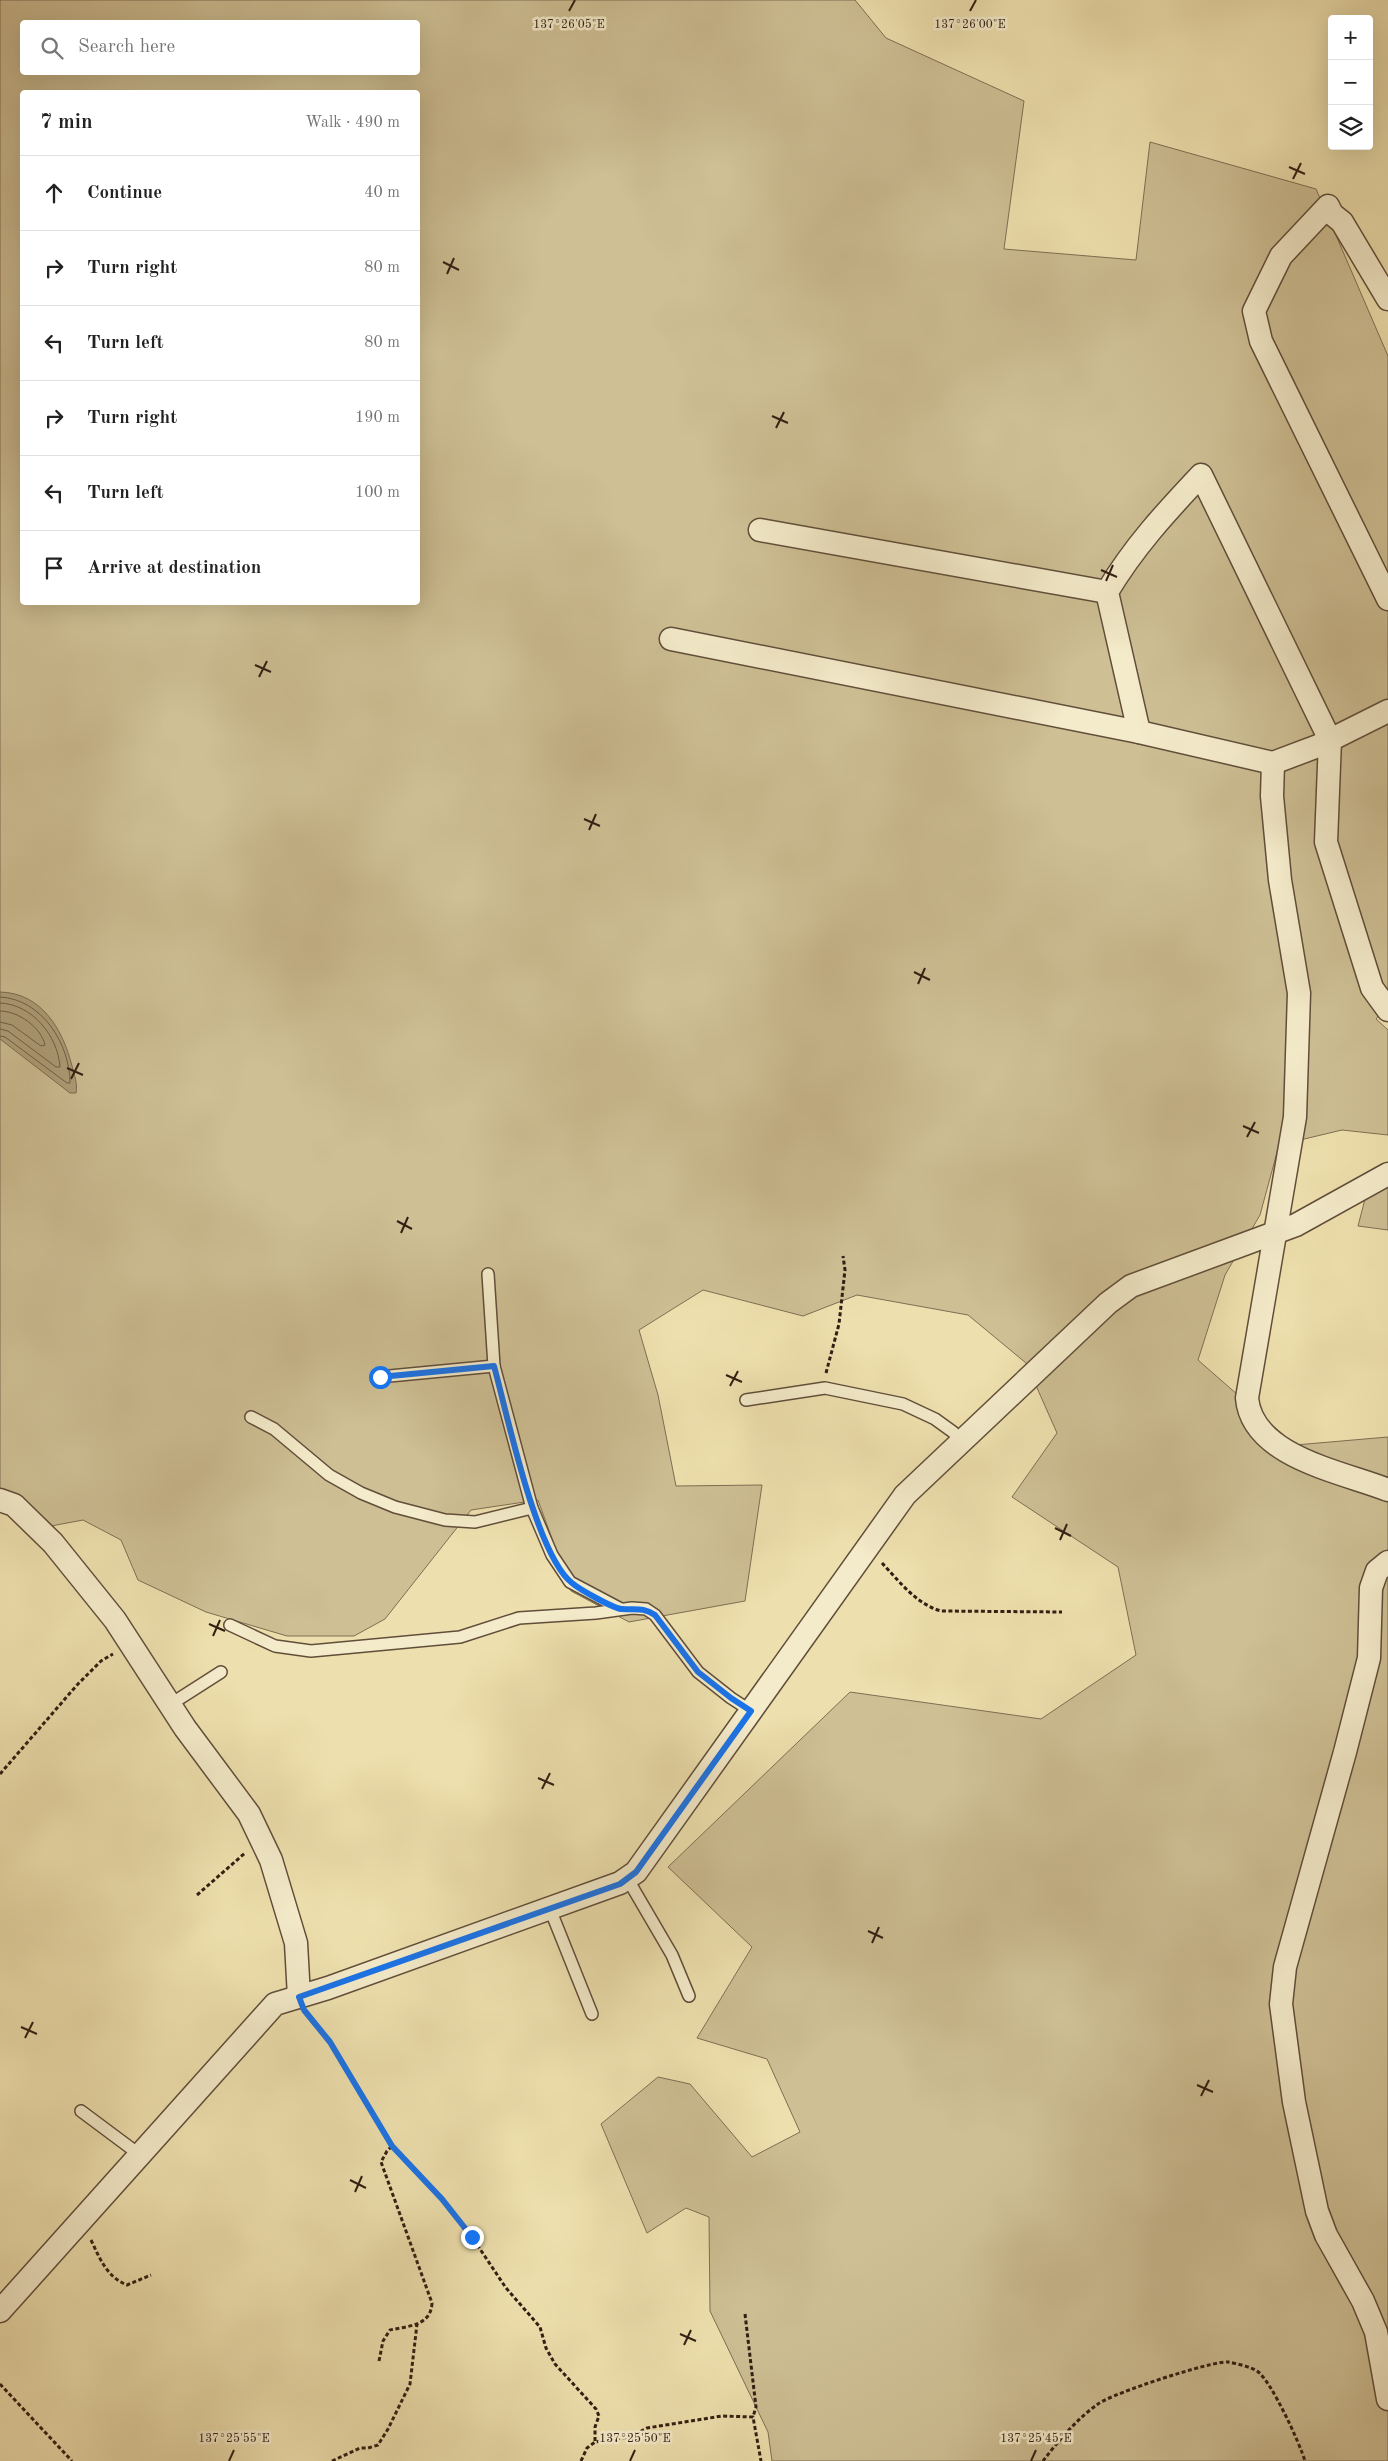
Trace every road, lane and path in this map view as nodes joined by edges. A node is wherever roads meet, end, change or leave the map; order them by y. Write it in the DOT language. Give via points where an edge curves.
graph roads {
  1 [pos="1388,299"];
  2 [pos="760,530"];
  3 [pos="1107,592"];
  4 [pos="1388,599"];
  5 [pos="671,639"];
  6 [pos="1388,711"];
  7 [pos="1139,732"];
  8 [pos="1330,740"];
  9 [pos="1273,763"];
  10 [pos="1388,1010"];
  11 [pos="1388,1174"];
  12 [pos="1276,1234"];
  13 [pos="843,1256"];
  14 [pos="488,1274"];
  15 [pos="494,1366"];
  16 [pos="380,1377"];
  17 [pos="825,1388"];
  18 [pos="746,1400"];
  19 [pos="251,1417"];
  20 [pos="961,1442"];
  21 [pos="1388,1490"];
  22 [pos="0,1500"];
  23 [pos="532,1508"];
  24 [pos="867,1548"];
  25 [pos="1388,1562"];
  26 [pos="621,1610"];
  27 [pos="1062,1612"];
  28 [pos="230,1625"];
  29 [pos="131,1644"];
  30 [pos="221,1672"];
  31 [pos="171,1704"];
  32 [pos="751,1711"];
  33 [pos="0,1774"];
  34 [pos="262,1842"];
  35 [pos="627,1878"];
  36 [pos="196,1895"];
  37 [pos="550,1909"];
  38 [pos="689,1996"];
  39 [pos="299,1997"];
  40 [pos="592,2014"];
  41 [pos="81,2111"];
  42 [pos="392,2146"];
  43 [pos="140,2155"];
  44 [pos="82,2221"];
  45 [pos="151,2275"];
  46 [pos="0,2312"];
  47 [pos="745,2314"];
  48 [pos="417,2324"];
  49 [pos="379,2362"];
  50 [pos="0,2384"];
  51 [pos="1388,2399"];
  52 [pos="753,2417"];
  53 [pos="594,2442"];
  54 [pos="72,2461"];
  55 [pos="332,2461"];
  56 [pos="582,2461"];
  57 [pos="761,2461"];
  58 [pos="1043,2461"];
  59 [pos="1305,2461"];
  1 -- 4 [label="street" via="1342,222 1328,206 1281,256 1254,311 1261,342"];
  2 -- 3 [label="street"];
  3 -- 7 [label="street"];
  3 -- 8 [label="street" via="1123,564 1201,475"];
  5 -- 7 [label="street"];
  6 -- 8 [label="street"];
  7 -- 9 [label="street"];
  8 -- 9 [label="street"];
  8 -- 10 [label="street" via="1326,842 1372,988"];
  9 -- 12 [label="street" via="1272,796 1280,880 1298,993 1295,1117"];
  11 -- 12 [label="street"];
  12 -- 20 [label="street" via="1132,1286 1108,1303"];
  12 -- 21 [label="street" via="1247,1398 1254,1424 1267,1438 1322,1468"];
  13 -- 17 [label="path" via="845,1270 839,1324 826,1369"];
  14 -- 15 [label="lane"];
  15 -- 16 [label="lane"];
  15 -- 23 [label="lane"];
  17 -- 18 [label="lane"];
  17 -- 20 [label="lane" via="903,1404 935,1419"];
  19 -- 23 [label="lane" via="274,1429 329,1475 395,1507 444,1520 475,1522"];
  20 -- 24 [label="street" via="905,1495"];
  22 -- 29 [label="street" via="14,1505 53,1543"];
  23 -- 26 [label="lane" via="552,1555 570,1582"];
  24 -- 27 [label="path" via="912,1595 929,1608 941,1612"];
  24 -- 32 [label="street"];
  25 -- 51 [label="street" via="1377,1571 1371,1588 1369,1658 1285,1968 1280,2004 1294,2102 1316,2211 1376,2332"];
  26 -- 28 [label="lane" via="519,1618 460,1637 318,1651 275,1646"];
  26 -- 32 [label="lane" via="646,1609 655,1615 698,1672"];
  29 -- 31 [label="street"];
  29 -- 33 [label="path" via="101,1661"];
  30 -- 31 [label="lane"];
  31 -- 34 [label="street" via="249,1814"];
  32 -- 35 [label="street" via="636,1872"];
  34 -- 36 [label="path" via="239,1857"];
  34 -- 39 [label="street" via="271,1860 296,1943"];
  35 -- 37 [label="street" via="620,1884"];
  35 -- 38 [label="lane" via="672,1955"];
  37 -- 39 [label="street"];
  37 -- 40 [label="lane"];
  39 -- 42 [label="path" via="304,2010 330,2042"];
  39 -- 43 [label="street" via="275,2004"];
  41 -- 43 [label="lane"];
  42 -- 48 [label="path" via="381,2162 432,2303 431,2311 421,2324"];
  42 -- 53 [label="path" via="442,2199 472,2237 506,2288 540,2327 555,2364 596,2409"];
  43 -- 44 [label="street"];
  44 -- 45 [label="path" via="114,2280 127,2286"];
  44 -- 46 [label="street"];
  47 -- 52 [label="path" via="756,2407"];
  48 -- 49 [label="path" via="390,2330 383,2341"];
  48 -- 55 [label="path" via="410,2384 388,2429 378,2445 360,2448"];
  50 -- 54 [label="path"];
  52 -- 53 [label="path" via="722,2416 647,2428 630,2437"];
  52 -- 57 [label="path"];
  53 -- 56 [label="path" via="587,2448"];
  58 -- 59 [label="path" via="1099,2403 1148,2382 1227,2362 1257,2371 1272,2391"];
}
